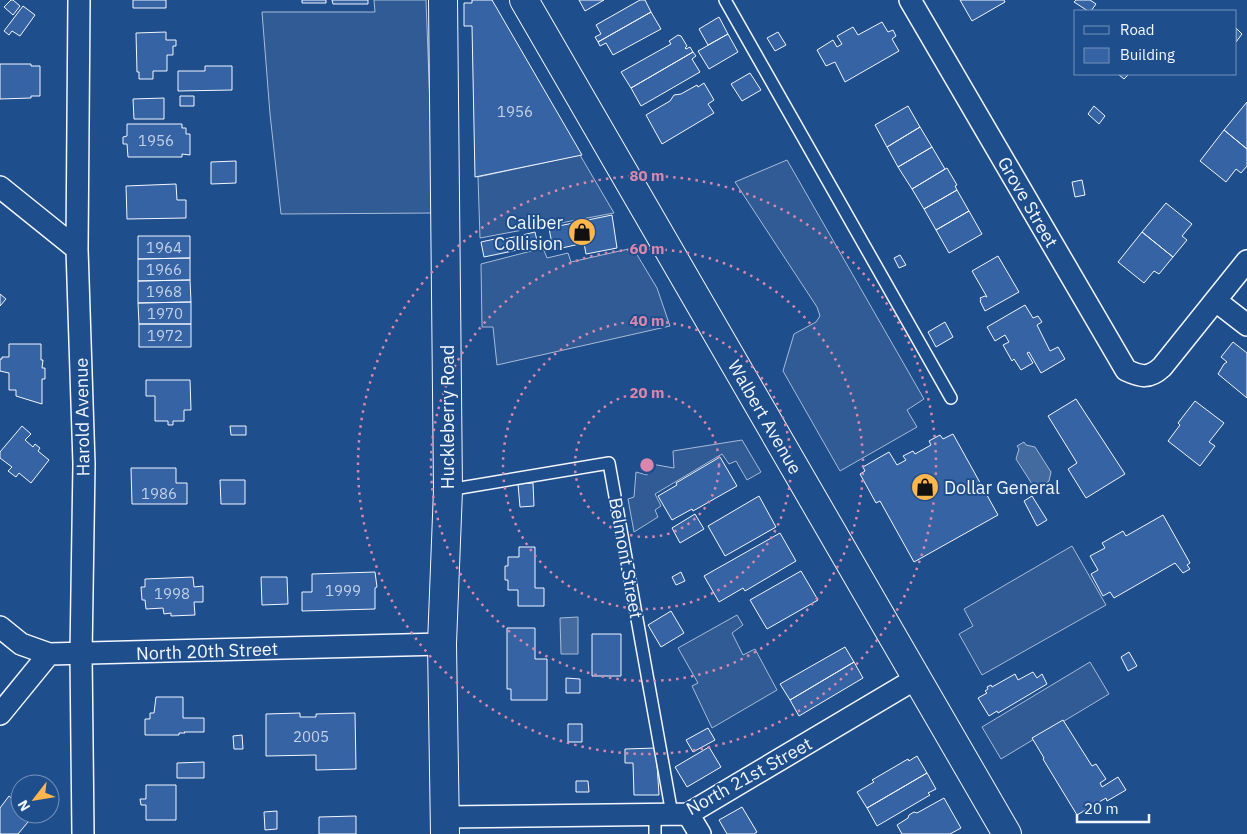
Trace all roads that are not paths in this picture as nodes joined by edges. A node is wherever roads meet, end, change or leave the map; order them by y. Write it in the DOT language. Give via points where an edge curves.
graph roads {
  1 [pos="80,0"];
  2 [pos="443,0"];
  3 [pos="524,0"];
  4 [pos="725,0"];
  5 [pos="910,0"];
  6 [pos="0,187"];
  7 [pos="77,249"];
  8 [pos="1247,262"];
  9 [pos="1216,301"];
  10 [pos="1247,325"];
  11 [pos="952,398"];
  12 [pos="448,490"];
  13 [pos="0,627"];
  14 [pos="442,644"];
  15 [pos="49,654"];
  16 [pos="81,655"];
  17 [pos="917,678"];
  18 [pos="0,714"];
  19 [pos="668,819"];
  20 [pos="445,825"];
  21 [pos="83,834"];
  22 [pos="700,834"];
  23 [pos="1007,834"];
  1 -- 7 [label="street, Harold Avenue"];
  2 -- 12 [label="main road, Huckleberry Road"];
  3 -- 17 [label="main road, Walbert Avenue"];
  4 -- 11 [label="lane"];
  5 -- 9 [label="street, Grove Street" via="1126,370 1138,376 1149,376 1162,367"];
  6 -- 7 [label="street"];
  7 -- 16 [label="street, Harold Avenue" via="84,464"];
  8 -- 9 [label="street"];
  9 -- 10 [label="street"];
  12 -- 14 [label="main road, Huckleberry Road"];
  12 -- 19 [label="lane, Belmont Street" via="609,463"];
  13 -- 15 [label="street, North 20th Street" via="21,644"];
  14 -- 16 [label="street, North 20th Street"];
  14 -- 20 [label="main road, Huckleberry Road"];
  15 -- 16 [label="street, North 20th Street"];
  15 -- 18 [label="street"];
  16 -- 21 [label="street, Harold Avenue"];
  17 -- 19 [label="street, North 21st Street"];
  17 -- 23 [label="main road, Walbert Avenue"];
  19 -- 20 [label="street, North 21st Street"];
  19 -- 22 [label="street, Belmont Street"];
}
